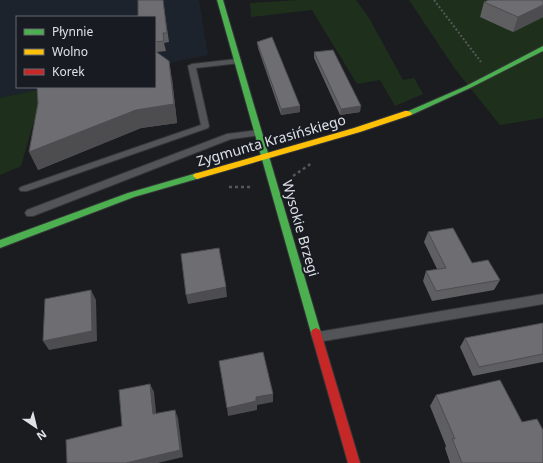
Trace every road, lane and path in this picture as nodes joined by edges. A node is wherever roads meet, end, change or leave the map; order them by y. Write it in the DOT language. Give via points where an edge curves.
graph roads {
  1 [pos="220,0"];
  2 [pos="434,0"];
  3 [pos="543,48"];
  4 [pos="237,61"];
  5 [pos="494,73"];
  6 [pos="258,133"];
  7 [pos="265,156"];
  8 [pos="24,189"];
  9 [pos="30,213"];
  10 [pos="0,244"];
  11 [pos="543,299"];
  12 [pos="318,338"];
  13 [pos="354,463"];
  1 -- 4 [label="street, Wysokie Brzegi"];
  2 -- 5 [label="path" via="484,67"];
  3 -- 5 [label="street, Zygmunta Krasińskiego"];
  4 -- 6 [label="street, Wysokie Brzegi"];
  4 -- 8 [label="lane" via="192,66 205,126"];
  5 -- 7 [label="street, Zygmunta Krasińskiego" via="410,112"];
  6 -- 7 [label="street, Wysokie Brzegi"];
  6 -- 9 [label="lane" via="230,136"];
  7 -- 10 [label="street, Zygmunta Krasińskiego" via="131,196"];
  7 -- 12 [label="street, Wysokie Brzegi"];
  11 -- 12 [label="lane"];
  12 -- 13 [label="street, Wysokie Brzegi"];
}
